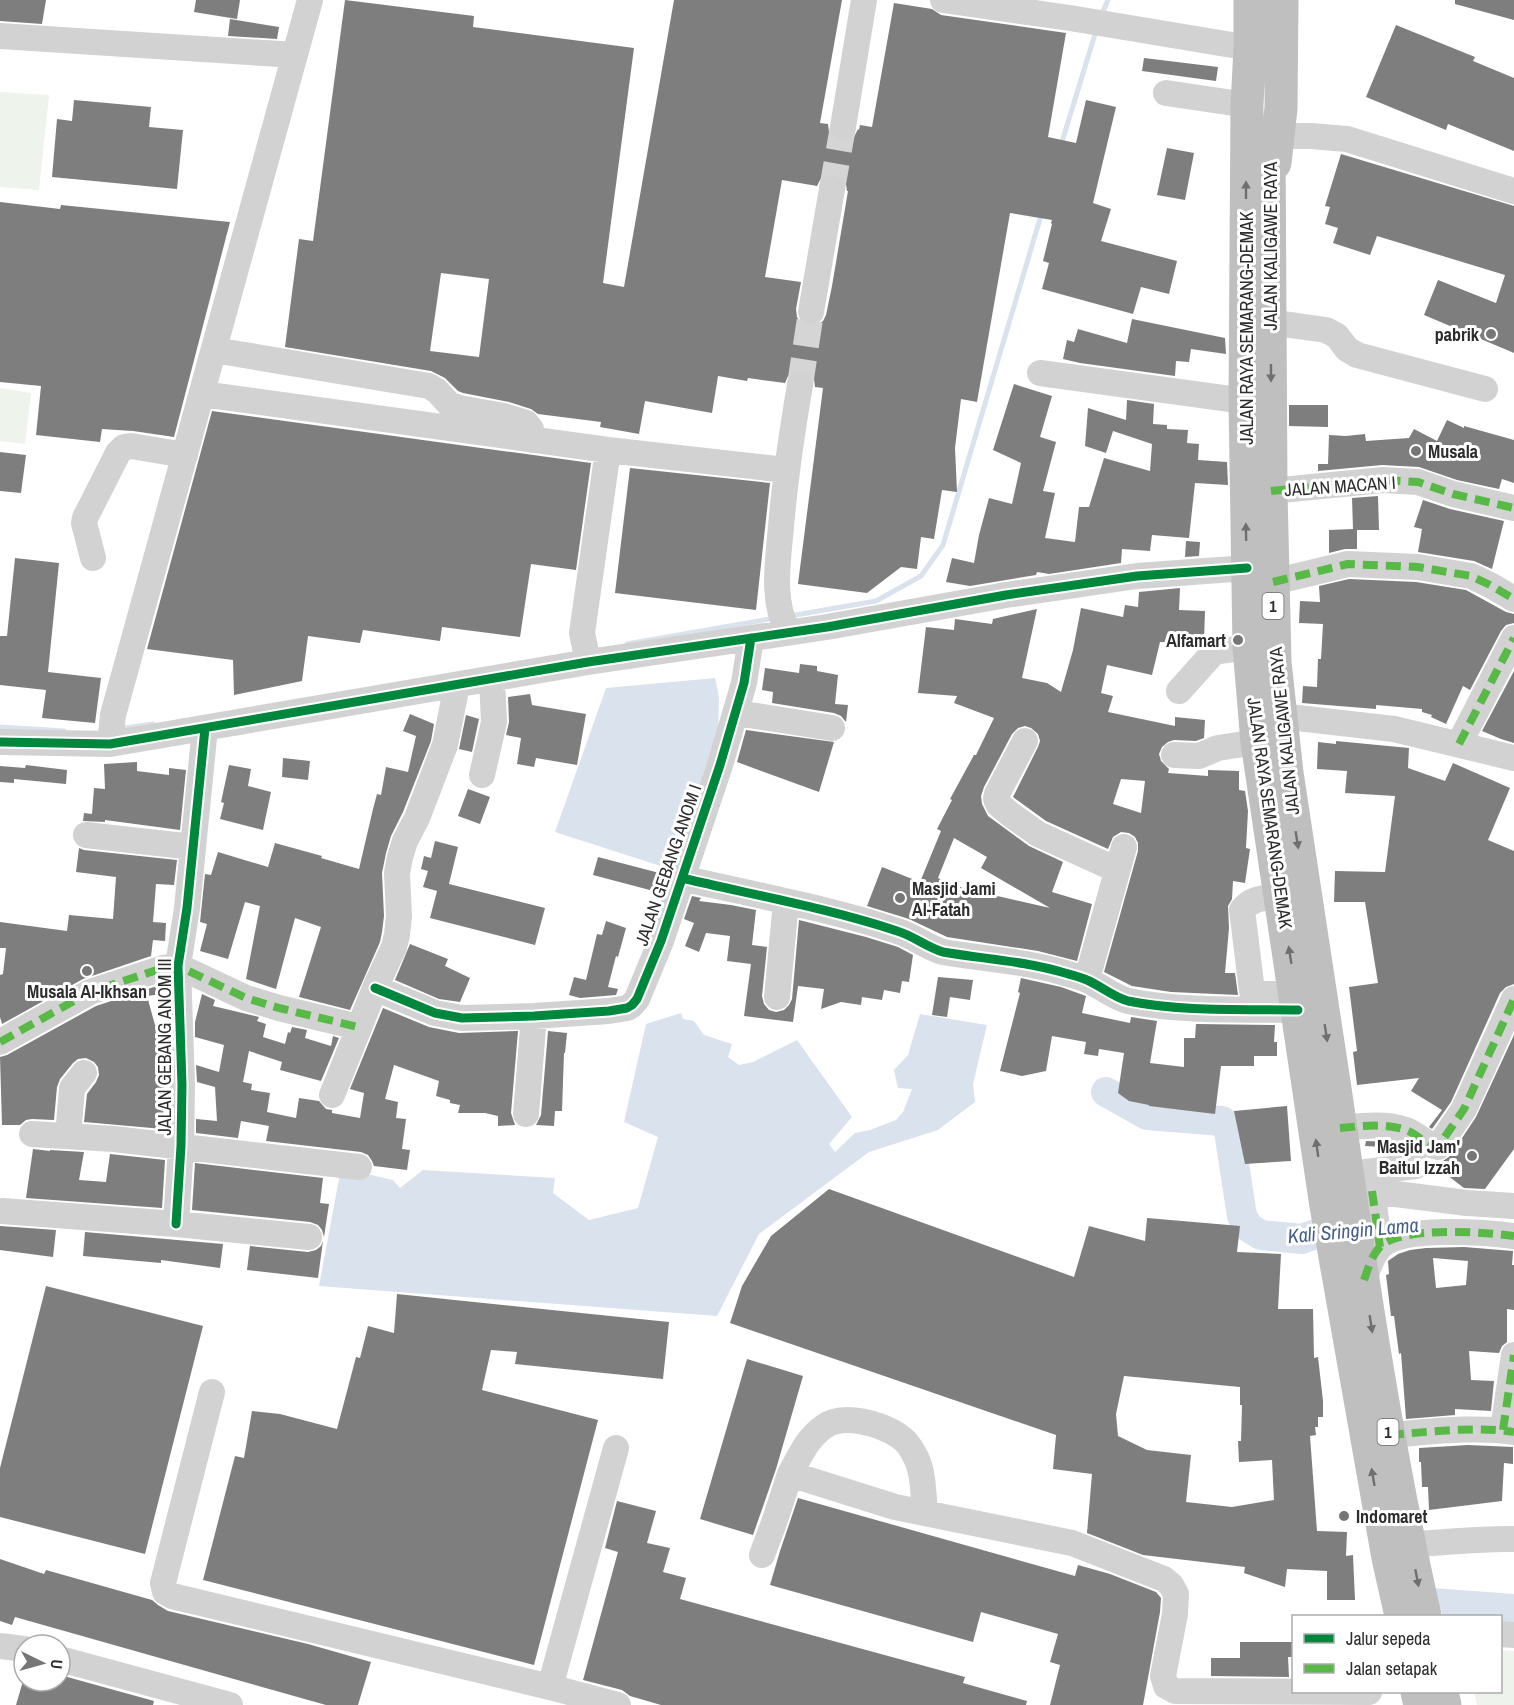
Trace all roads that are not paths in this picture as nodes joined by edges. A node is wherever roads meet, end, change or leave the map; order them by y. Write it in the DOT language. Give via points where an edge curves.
graph roads {
  1 [pos="310,0"];
  2 [pos="864,0"];
  3 [pos="943,0"];
  4 [pos="1250,0"];
  5 [pos="1268,0"];
  6 [pos="1282,0"];
  7 [pos="0,36"];
  8 [pos="1250,48"];
  9 [pos="295,55"];
  10 [pos="1166,93"];
  11 [pos="1247,105"];
  12 [pos="843,127"];
  13 [pos="1297,136"];
  14 [pos="832,189"];
  15 [pos="1514,191"];
  16 [pos="1270,213"];
  17 [pos="811,312"];
  18 [pos="1282,324"];
  19 [pos="214,350"];
  20 [pos="1040,373"];
  21 [pos="800,385"];
  22 [pos="1485,389"];
  23 [pos="202,394"];
  24 [pos="1245,401"];
  25 [pos="533,440"];
  26 [pos="608,450"];
  27 [pos="185,455"];
  28 [pos="786,470"];
  29 [pos="1271,491"];
  30 [pos="1514,508"];
  31 [pos="93,558"];
  32 [pos="1260,575"];
  33 [pos="1514,599"];
  34 [pos="785,628"];
  35 [pos="752,638"];
  36 [pos="1514,638"];
  37 [pos="1240,648"];
  38 [pos="587,661"];
  39 [pos="492,679"];
  40 [pos="457,685"];
  41 [pos="1179,691"];
  42 [pos="736,713"];
  43 [pos="1280,716"];
  44 [pos="205,728"];
  45 [pos="832,728"];
  46 [pos="111,732"];
  47 [pos="1025,741"];
  48 [pos="1257,742"];
  49 [pos="0,743"];
  50 [pos="1459,744"];
  51 [pos="1174,755"];
  52 [pos="1514,758"];
  53 [pos="482,775"];
  54 [pos="86,835"];
  55 [pos="193,848"];
  56 [pos="682,878"];
  57 [pos="786,902"];
  58 [pos="178,966"];
  59 [pos="1086,980"];
  60 [pos="375,988"];
  61 [pos="777,997"];
  62 [pos="1286,998"];
  63 [pos="1514,999"];
  64 [pos="534,1016"];
  65 [pos="358,1028"];
  66 [pos="0,1042"];
  67 [pos="84,1073"];
  68 [pos="332,1095"];
  69 [pos="526,1114"];
  70 [pos="1340,1128"];
  71 [pos="32,1134"];
  72 [pos="68,1136"];
  73 [pos="181,1146"];
  74 [pos="1416,1166"];
  75 [pos="359,1167"];
  76 [pos="1514,1206"];
  77 [pos="2,1210"];
  78 [pos="1359,1222"];
  79 [pos="176,1224"];
  80 [pos="1514,1236"];
  81 [pos="309,1237"];
  82 [pos="1514,1355"];
  83 [pos="212,1392"];
  84 [pos="1509,1431"];
  85 [pos="1389,1435"];
  86 [pos="616,1448"];
  87 [pos="790,1474"];
  88 [pos="926,1513"];
  89 [pos="1514,1539"];
  90 [pos="1410,1544"];
  91 [pos="762,1555"];
  92 [pos="1401,1615"];
  93 [pos="1425,1615"];
  94 [pos="72,1662"];
  95 [pos="550,1687"];
  96 [pos="1292,1692"];
  97 [pos="230,1705"];
  98 [pos="618,1705"];
  1 -- 9 [label="street"];
  2 -- 12 [label="street"];
  3 -- 8 [label="street"];
  4 -- 8 [label="highway, JALAN RAYA SEMARANG-DEMAK / 1"];
  5 -- 16 [label="highway, JALAN KALIGAWE RAYA / 1"];
  6 -- 13 [label="highway" via="1281,108"];
  7 -- 9 [label="street"];
  8 -- 11 [label="highway, JALAN RAYA SEMARANG-DEMAK / 1"];
  9 -- 19 [label="street"];
  10 -- 11 [label="street"];
  24 -- 11 [label="highway, JALAN RAYA SEMARANG-DEMAK / 1, one-way"];
  13 -- 15 [label="street" via="1347,139"];
  13 -- 16 [label="highway"];
  14 -- 17 [label="street"];
  16 -- 18 [label="highway, JALAN KALIGAWE RAYA / 1"];
  18 -- 22 [label="street" via="1326,330 1357,355"];
  18 -- 29 [label="highway, JALAN KALIGAWE RAYA / 1, one-way"];
  19 -- 23 [label="street"];
  19 -- 25 [label="street" via="429,386 459,408 526,423"];
  20 -- 24 [label="street"];
  21 -- 28 [label="street"];
  23 -- 25 [label="street"];
  23 -- 27 [label="street"];
  32 -- 24 [label="highway, JALAN RAYA SEMARANG-DEMAK / 1, one-way"];
  25 -- 26 [label="street"];
  26 -- 28 [label="street"];
  26 -- 38 [label="street" via="582,633"];
  27 -- 31 [label="street" via="131,446 118,453 85,518"];
  27 -- 46 [label="street"];
  28 -- 34 [label="street" via="776,578"];
  29 -- 30 [label="street, JALAN MACAN I" via="1383,480 1418,482"];
  29 -- 32 [label="highway, JALAN KALIGAWE RAYA / 1"];
  32 -- 33 [label="street" via="1348,564 1418,567 1471,576"];
  32 -- 34 [label="street" via="1126,577 827,627"];
  32 -- 37 [label="highway, JALAN RAYA SEMARANG-DEMAK / 1"];
  32 -- 43 [label="highway, JALAN KALIGAWE RAYA / 1"];
  34 -- 35 [label="street"];
  35 -- 38 [label="street"];
  35 -- 42 [label="street, JALAN GEBANG ANOM I"];
  36 -- 50 [label="street"];
  37 -- 41 [label="street" via="1214,652"];
  37 -- 48 [label="highway, JALAN RAYA SEMARANG-DEMAK / 1"];
  38 -- 39 [label="street"];
  39 -- 40 [label="street"];
  39 -- 53 [label="street" via="494,722"];
  40 -- 44 [label="street"];
  40 -- 60 [label="street" via="445,745 400,857 397,935"];
  42 -- 45 [label="street"];
  42 -- 56 [label="street, JALAN GEBANG ANOM I"];
  43 -- 50 [label="street" via="1394,729"];
  43 -- 70 [label="highway, JALAN KALIGAWE RAYA / 1, one-way"];
  44 -- 46 [label="street"];
  44 -- 55 [label="street, JALAN GEBANG ANOM III"];
  46 -- 49 [label="street"];
  47 -- 59 [label="street" via="997,794 998,804 1038,834 1121,859"];
  48 -- 51 [label="street" via="1218,747 1199,756"];
  48 -- 62 [label="highway, JALAN RAYA SEMARANG-DEMAK / 1" via="1268,898"];
  50 -- 52 [label="street"];
  54 -- 55 [label="street"];
  55 -- 58 [label="street, JALAN GEBANG ANOM III"];
  56 -- 57 [label="street"];
  56 -- 64 [label="street, JALAN GEBANG ANOM I" via="661,941 633,1005 609,1011"];
  57 -- 59 [label="street" via="901,932 943,952 1034,964"];
  57 -- 61 [label="street"];
  58 -- 65 [label="street" via="246,998"];
  58 -- 66 [label="street" via="90,992"];
  58 -- 73 [label="street, JALAN GEBANG ANOM III"];
  59 -- 62 [label="street" via="1126,1000 1166,1006 1222,1009"];
  60 -- 64 [label="street" via="447,1016"];
  60 -- 65 [label="street"];
  78 -- 62 [label="highway, JALAN RAYA SEMARANG-DEMAK / 1, one-way"];
  63 -- 70 [label="street" via="1464,1109 1438,1147 1393,1126"];
  64 -- 69 [label="street"];
  65 -- 68 [label="street"];
  67 -- 72 [label="street" via="72,1088"];
  70 -- 78 [label="highway, JALAN KALIGAWE RAYA / 1"];
  71 -- 72 [label="street"];
  72 -- 73 [label="street"];
  73 -- 75 [label="street"];
  73 -- 79 [label="street, JALAN GEBANG ANOM III"];
  74 -- 78 [label="street"];
  76 -- 78 [label="street" via="1467,1203"];
  77 -- 79 [label="street"];
  78 -- 80 [label="street" via="1393,1238 1464,1232"];
  78 -- 85 [label="highway, 1, one-way"];
  92 -- 78 [label="highway, JALAN RAYA SEMARANG-DEMAK / 1, one-way" via="1388,1558"];
  79 -- 81 [label="street"];
  82 -- 84 [label="street"];
  83 -- 95 [label="street" via="163,1583 165,1592"];
  84 -- 85 [label="street"];
  85 -- 90 [label="highway, 1"];
  86 -- 95 [label="street"];
  87 -- 88 [label="street"];
  87 -- 88 [label="street" via="808,1440 826,1425 842,1420 874,1424 902,1437 915,1455"];
  87 -- 91 [label="street"];
  88 -- 96 [label="street" via="1072,1543 1171,1584 1176,1594 1175,1614 1163,1676 1166,1686 1175,1691"];
  89 -- 90 [label="street"];
  90 -- 93 [label="highway, 1, one-way"];
  94 -- 97 [label="street"];
  95 -- 98 [label="street"];
}
